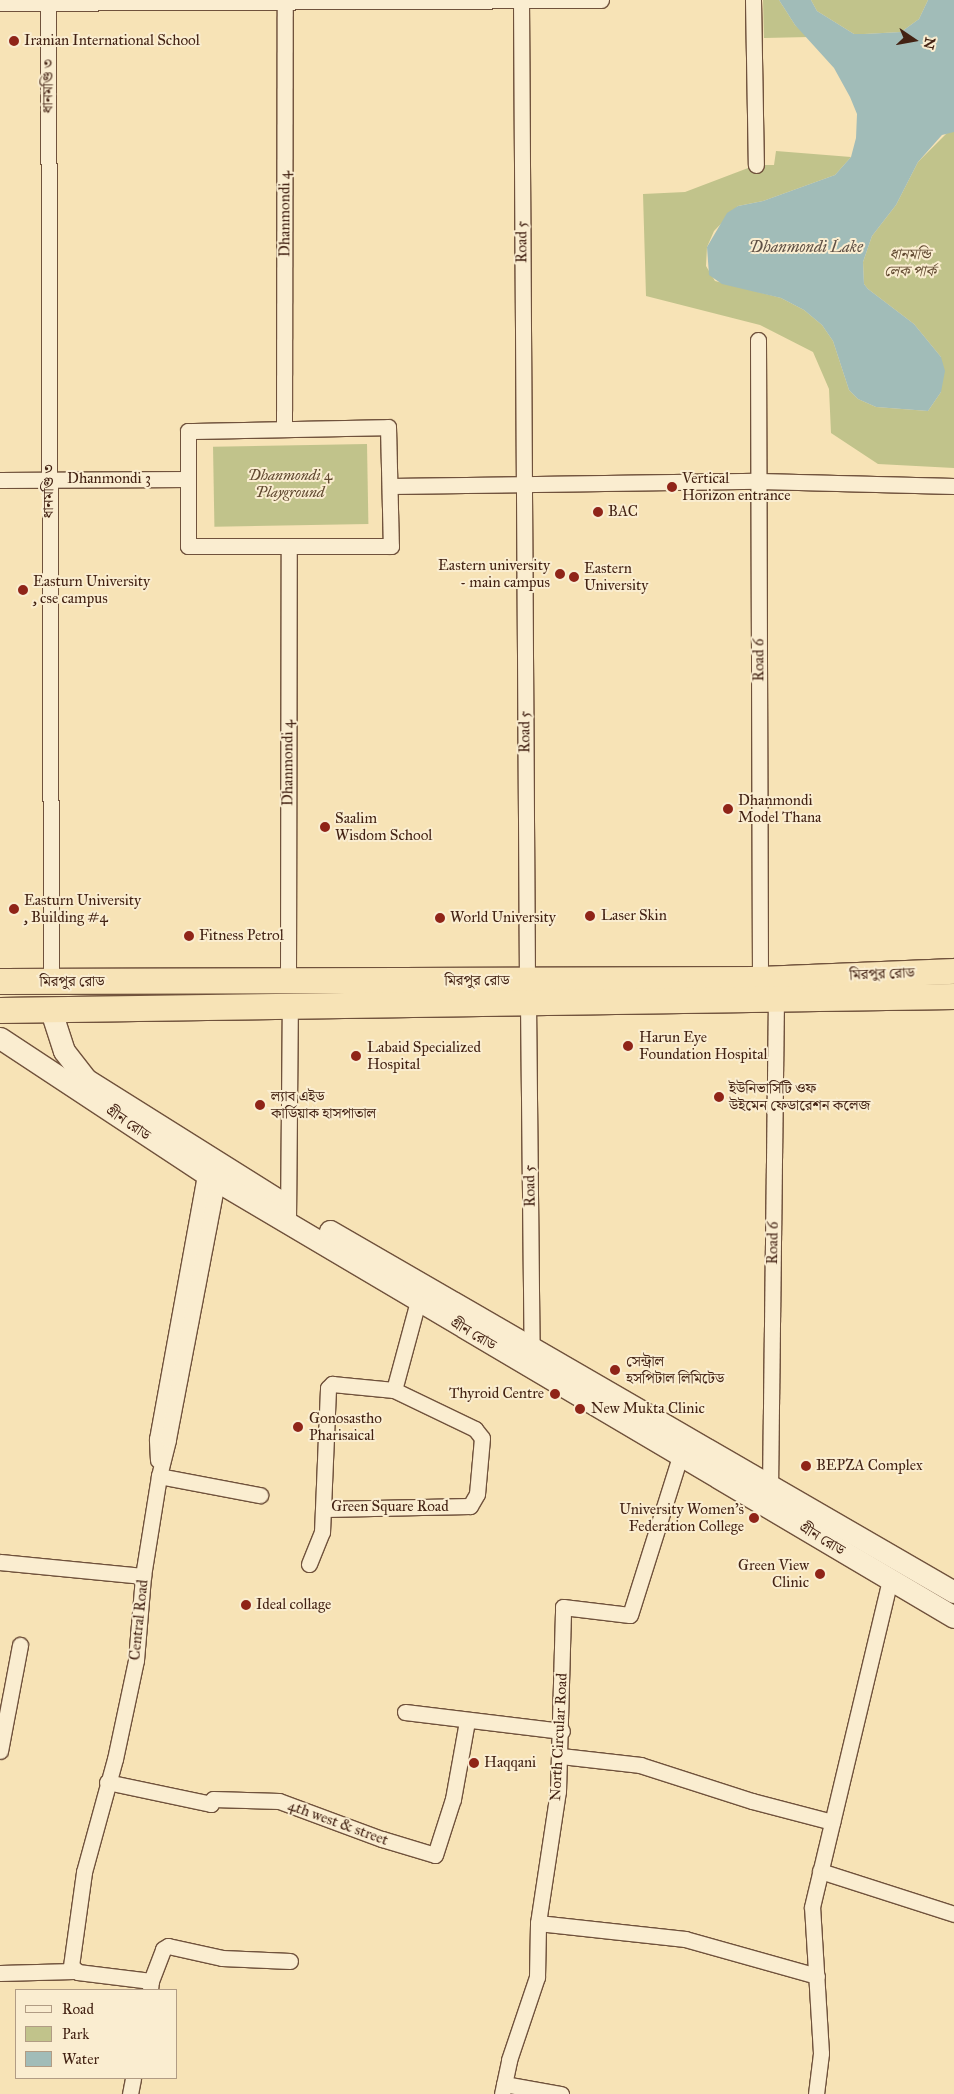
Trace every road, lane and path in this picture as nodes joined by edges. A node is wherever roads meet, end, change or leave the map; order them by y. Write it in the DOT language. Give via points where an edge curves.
graph roads {
  1 [pos="521,0"];
  2 [pos="600,0"];
  3 [pos="753,0"];
  4 [pos="48,1"];
  5 [pos="285,1"];
  6 [pos="0,2"];
  7 [pos="756,165"];
  8 [pos="758,340"];
  9 [pos="284,429"];
  10 [pos="49,479"];
  11 [pos="188,479"];
  12 [pos="0,480"];
  13 [pos="759,481"];
  14 [pos="523,483"];
  15 [pos="390,486"];
  16 [pos="954,486"];
  17 [pos="289,546"];
  18 [pos="954,971"];
  19 [pos="760,979"];
  20 [pos="288,980"];
  21 [pos="0,981"];
  22 [pos="52,982"];
  23 [pos="528,992"];
  24 [pos="954,996"];
  25 [pos="776,999"];
  26 [pos="290,1007"];
  27 [pos="0,1010"];
  28 [pos="51,1011"];
  29 [pos="0,1038"];
  30 [pos="211,1178"];
  31 [pos="288,1214"];
  32 [pos="418,1301"];
  33 [pos="532,1346"];
  34 [pos="533,1368"];
  35 [pos="394,1390"];
  36 [pos="680,1456"];
  37 [pos="158,1476"];
  38 [pos="770,1488"];
  39 [pos="260,1495"];
  40 [pos="325,1509"];
  41 [pos="0,1562"];
  42 [pos="309,1564"];
  43 [pos="143,1576"];
  44 [pos="890,1579"];
  45 [pos="954,1592"];
  46 [pos="954,1617"];
  47 [pos="20,1645"];
  48 [pos="405,1712"];
  49 [pos="466,1721"];
  50 [pos="562,1730"];
  51 [pos="0,1751"];
  52 [pos="560,1756"];
  53 [pos="107,1782"];
  54 [pos="832,1822"];
  55 [pos="820,1871"];
  56 [pos="954,1914"];
  57 [pos="538,1923"];
  58 [pos="290,1961"];
  59 [pos="74,1970"];
  60 [pos="0,1973"];
  61 [pos="817,1976"];
  62 [pos="151,1985"];
  63 [pos="133,2079"];
  64 [pos="503,2089"];
  65 [pos="130,2094"];
  66 [pos="561,2094"];
  67 [pos="816,2094"];
  1 -- 2 [label="street"];
  1 -- 5 [label="street"];
  1 -- 14 [label="street, Road 5"];
  3 -- 7 [label="street"];
  4 -- 5 [label="street"];
  4 -- 6 [label="street"];
  4 -- 10 [label="street, ধানমণ্ডি ৩"];
  5 -- 9 [label="street, Dhanmondi 4"];
  8 -- 13 [label="street, Road 6"];
  9 -- 11 [label="street" via="188,431"];
  9 -- 15 [label="street" via="388,427"];
  10 -- 11 [label="street, Dhanmondi 3"];
  10 -- 12 [label="street, Dhanmondi 3"];
  10 -- 22 [label="street, ধানমণ্ডি ৩"];
  11 -- 17 [label="street" via="188,546"];
  13 -- 14 [label="street"];
  13 -- 16 [label="street"];
  13 -- 19 [label="street, Road 6"];
  14 -- 15 [label="street"];
  14 -- 23 [label="street, Road 5"];
  15 -- 17 [label="street" via="391,546"];
  17 -- 20 [label="street, Dhanmondi 4"];
  18 -- 19 [label="highway, মিরপুর রোড"];
  19 -- 23 [label="highway, মিরপুর রোড"];
  20 -- 22 [label="highway, মিরপুর রোড"];
  20 -- 23 [label="highway, মিরপুর রোড"];
  21 -- 22 [label="highway, মিরপুর রোড"];
  22 -- 28 [label="highway"];
  23 -- 25 [label="highway, মিরপুর রোড"];
  23 -- 26 [label="highway, মিরপুর রোড"];
  23 -- 33 [label="street, Road 5"];
  24 -- 25 [label="highway, মিরপুর রোড"];
  25 -- 38 [label="street, Road 6"];
  26 -- 28 [label="highway, মিরপুর রোড"];
  26 -- 31 [label="street"];
  27 -- 28 [label="highway, মিরপুর রোড"];
  28 -- 31 [label="main road, গ্রীন রোড" via="64,1051 87,1080"];
  29 -- 30 [label="main road, গ্রীন রোড"];
  30 -- 31 [label="main road, গ্রীন রোড"];
  30 -- 37 [label="street, Central Road" via="168,1440"];
  31 -- 32 [label="main road, গ্রীন রোড"];
  31 -- 33 [label="main road, গ্রীন রোড"];
  32 -- 34 [label="main road, গ্রীন রোড"];
  32 -- 35 [label="street"];
  33 -- 34 [label="street, Road 5"];
  33 -- 38 [label="main road, গ্রীন রোড"];
  34 -- 36 [label="main road, গ্রীন রোড"];
  35 -- 40 [label="street, Green Square Road" via="335,1383 328,1388"];
  35 -- 40 [label="street, Green Square Road" via="479,1433 482,1438 475,1500 470,1506"];
  36 -- 44 [label="main road, গ্রীন রোড"];
  36 -- 50 [label="street, North Circular Road" via="630,1616 562,1607"];
  37 -- 39 [label="street"];
  37 -- 43 [label="street, Central Road"];
  38 -- 45 [label="main road, গ্রীন রোড"];
  40 -- 42 [label="street" via="322,1532"];
  41 -- 43 [label="street"];
  43 -- 53 [label="street, Central Road" via="136,1660"];
  44 -- 46 [label="main road, গ্রীন রোড"];
  44 -- 54 [label="street"];
  47 -- 51 [label="street"];
  48 -- 49 [label="street"];
  49 -- 50 [label="street"];
  49 -- 53 [label="street, 4th west & street" via="453,1799 435,1855 382,1840 279,1801 213,1799 211,1804"];
  50 -- 52 [label="street, North Circular Road"];
  52 -- 54 [label="street" via="640,1765 752,1801"];
  52 -- 57 [label="street, North Circular Road" via="558,1791"];
  53 -- 59 [label="street, Central Road" via="84,1872 71,1966"];
  54 -- 55 [label="street"];
  55 -- 56 [label="street"];
  55 -- 61 [label="street" via="812,1914"];
  57 -- 61 [label="street" via="685,1939"];
  57 -- 64 [label="street, North Circular Road" via="537,1977"];
  58 -- 62 [label="street" via="222,1958 168,1946 163,1949"];
  59 -- 60 [label="street"];
  59 -- 62 [label="street"];
  61 -- 67 [label="street" via="822,2052"];
  63 -- 65 [label="street"];
  64 -- 66 [label="street"];
}
